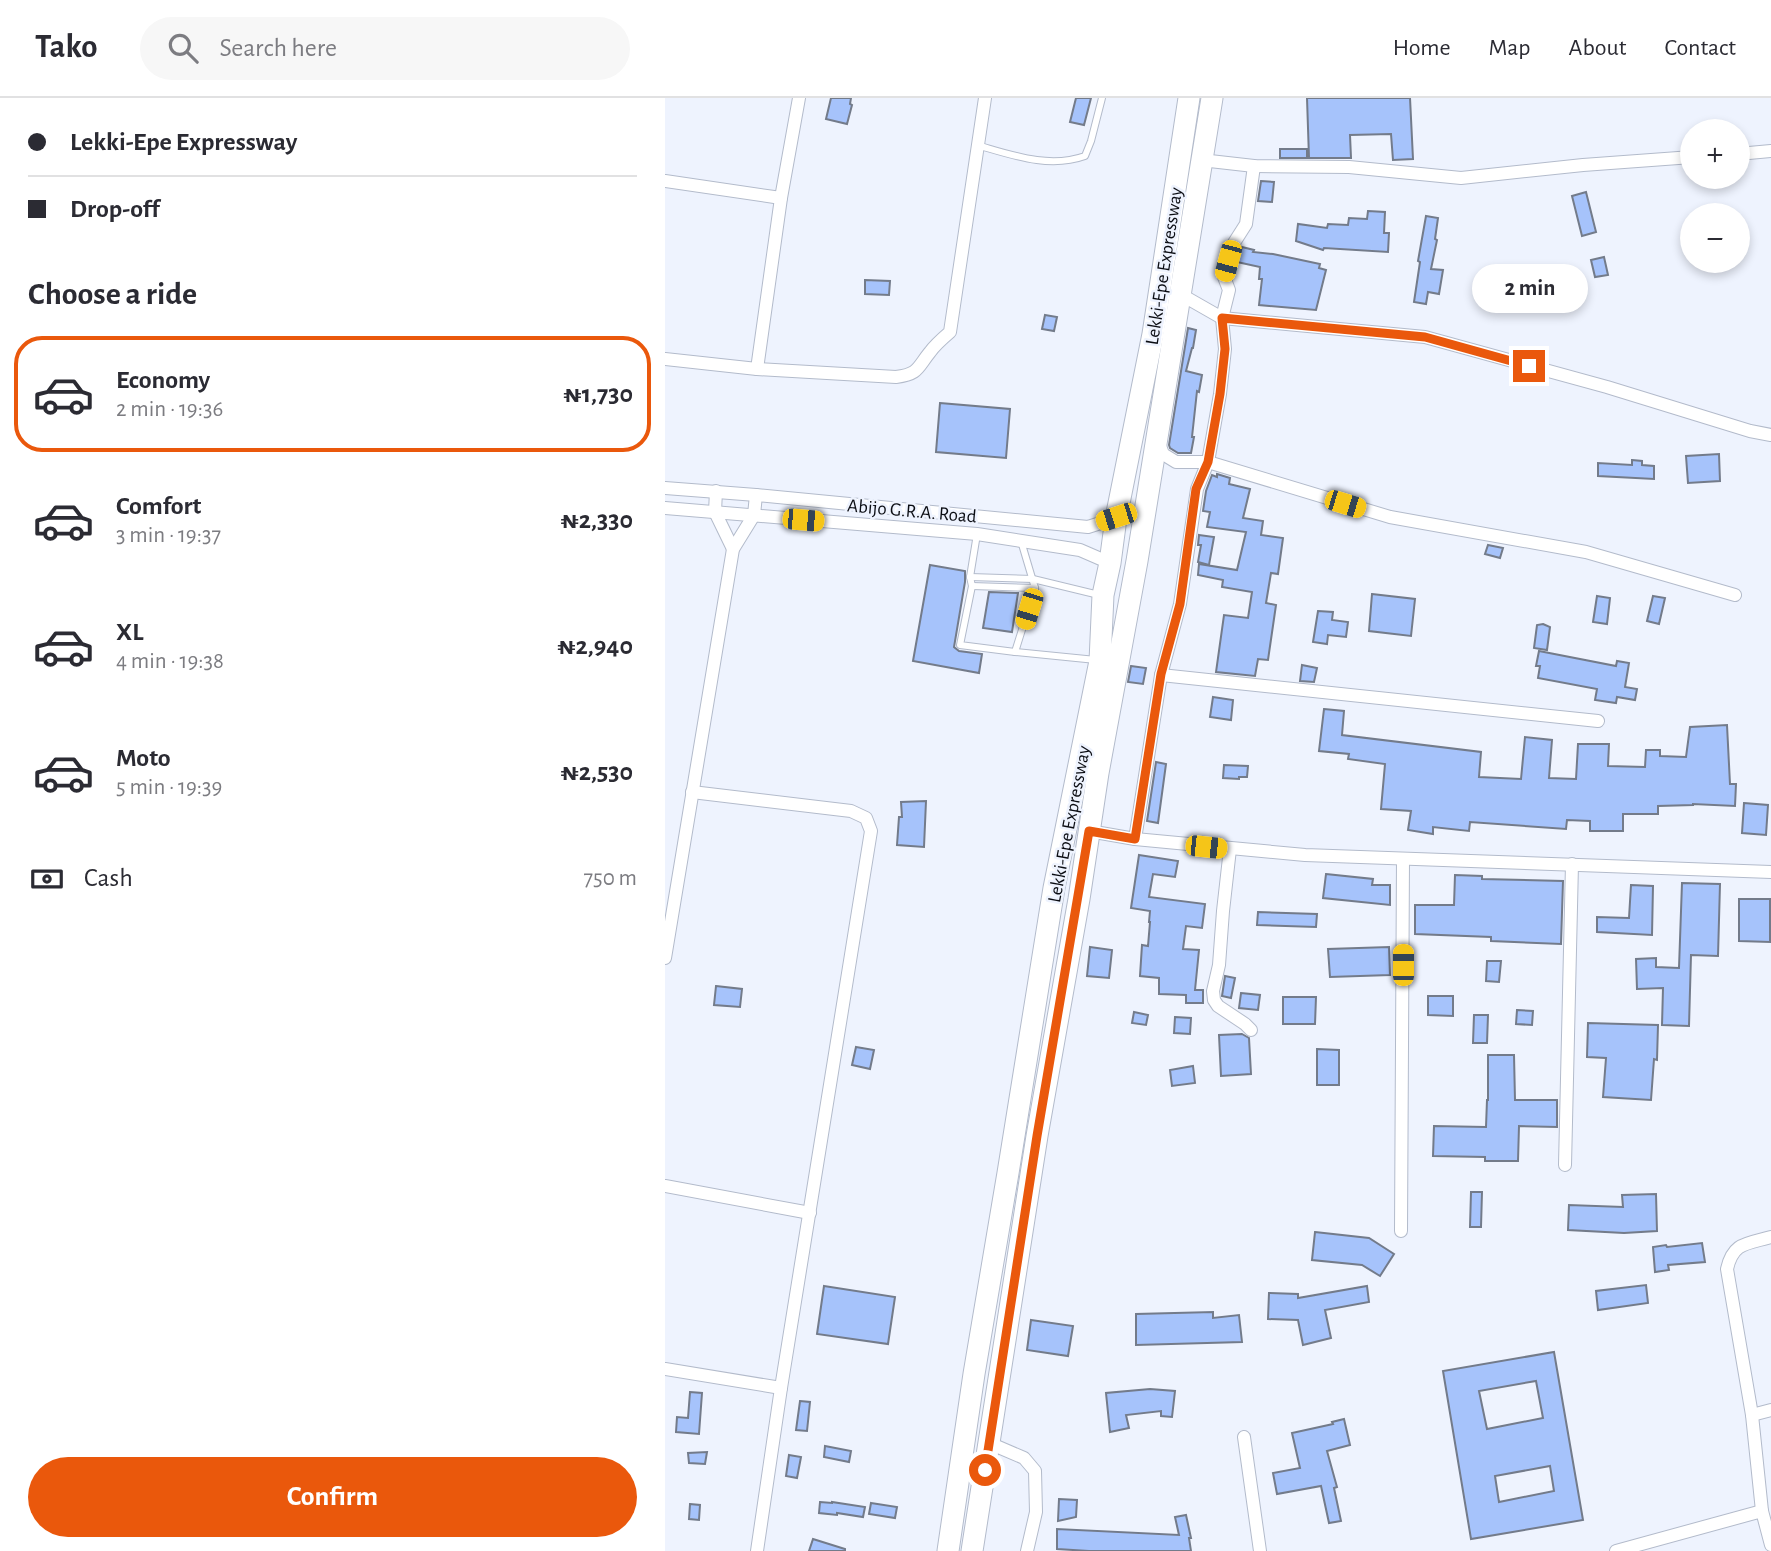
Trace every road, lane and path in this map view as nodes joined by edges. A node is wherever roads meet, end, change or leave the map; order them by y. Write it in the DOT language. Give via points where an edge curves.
graph roads {
  1 [pos="799,98"];
  2 [pos="985,98"];
  3 [pos="1102,98"];
  4 [pos="1189,98"];
  5 [pos="1212,98"];
  6 [pos="978,145"];
  7 [pos="1771,151"];
  8 [pos="1750,153"];
  9 [pos="1680,158"];
  10 [pos="1201,160"];
  11 [pos="1254,166"];
  12 [pos="665,181"];
  13 [pos="781,198"];
  14 [pos="1180,294"];
  15 [pos="1222,318"];
  16 [pos="665,359"];
  17 [pos="757,369"];
  18 [pos="1771,435"];
  19 [pos="1157,437"];
  20 [pos="1208,462"];
  21 [pos="665,488"];
  22 [pos="716,491"];
  23 [pos="756,495"];
  24 [pos="665,508"];
  25 [pos="715,512"];
  26 [pos="754,516"];
  27 [pos="1116,517"];
  28 [pos="977,534"];
  29 [pos="1021,541"];
  30 [pos="733,549"];
  31 [pos="1110,563"];
  32 [pos="970,577"];
  33 [pos="1033,579"];
  34 [pos="972,586"];
  35 [pos="1035,588"];
  36 [pos="1103,595"];
  37 [pos="1735,595"];
  38 [pos="1015,652"];
  39 [pos="1100,660"];
  40 [pos="1161,674"];
  41 [pos="1598,722"];
  42 [pos="692,792"];
  43 [pos="1089,831"];
  44 [pos="1135,839"];
  45 [pos="1230,849"];
  46 [pos="1403,859"];
  47 [pos="1572,864"];
  48 [pos="1771,872"];
  49 [pos="671,880"];
  50 [pos="665,958"];
  51 [pos="1251,1030"];
  52 [pos="1565,1165"];
  53 [pos="1008,1173"];
  54 [pos="1032,1176"];
  55 [pos="665,1186"];
  56 [pos="810,1213"];
  57 [pos="1401,1231"];
  58 [pos="1771,1237"];
  59 [pos="665,1369"];
  60 [pos="781,1388"];
  61 [pos="1771,1410"];
  62 [pos="1752,1415"];
  63 [pos="1244,1437"];
  64 [pos="989,1443"];
  65 [pos="1762,1511"];
  66 [pos="1771,1545"];
  67 [pos="757,1551"];
  68 [pos="949,1551"];
  69 [pos="972,1551"];
  70 [pos="1027,1551"];
  71 [pos="1261,1551"];
  72 [pos="1616,1551"];
  1 -- 13 [label="street"];
  2 -- 6 [label="street"];
  3 -- 6 [label="lane" via="1085,156 1075,160 1030,159"];
  4 -- 27 [label="highway, Lekki-Epe Expressway" via="1153,334"];
  5 -- 10 [label="highway, Lekki-Epe Expressway"];
  6 -- 17 [label="street" via="950,332 923,364 911,375 896,377"];
  7 -- 8 [label="street"];
  9 -- 11 [label="street" via="1461,178 1349,167"];
  10 -- 11 [label="street"];
  10 -- 14 [label="highway, Lekki-Epe Expressway"];
  11 -- 15 [label="street" via="1246,224 1231,246 1224,276 1229,290"];
  12 -- 13 [label="street"];
  13 -- 17 [label="street"];
  14 -- 15 [label="street"];
  14 -- 19 [label="highway, Lekki-Epe Expressway"];
  15 -- 18 [label="street" via="1425,337"];
  15 -- 20 [label="street" via="1225,349"];
  16 -- 17 [label="street"];
  19 -- 20 [label="street" via="1163,454 1176,462"];
  19 -- 43 [label="highway, Lekki-Epe Expressway"];
  20 -- 37 [label="street" via="1390,517 1586,552"];
  20 -- 40 [label="street" via="1196,489 1180,604"];
  21 -- 22 [label="street, Abijo G.R.A. Road"];
  22 -- 23 [label="street, Abijo G.R.A. Road"];
  22 -- 25 [label="street"];
  23 -- 26 [label="street"];
  23 -- 27 [label="street, Abijo G.R.A. Road" via="1088,527"];
  24 -- 25 [label="street, Abijo G.R.A. Road"];
  25 -- 26 [label="street, Abijo G.R.A. Road"];
  25 -- 30 [label="street"];
  26 -- 28 [label="street, Abijo G.R.A. Road"];
  26 -- 30 [label="street"];
  27 -- 31 [label="highway, Lekki-Epe Expressway"];
  28 -- 29 [label="street, Abijo G.R.A. Road"];
  28 -- 32 [label="lane"];
  29 -- 31 [label="street, Abijo G.R.A. Road" via="1080,550"];
  29 -- 33 [label="lane"];
  30 -- 42 [label="street"];
  31 -- 36 [label="highway, Lekki-Epe Expressway"];
  32 -- 33 [label="lane"];
  32 -- 34 [label="lane"];
  33 -- 35 [label="lane"];
  33 -- 36 [label="lane"];
  34 -- 35 [label="lane"];
  34 -- 38 [label="lane" via="960,645"];
  35 -- 38 [label="lane"];
  36 -- 39 [label="highway, Lekki-Epe Expressway"];
  38 -- 39 [label="lane"];
  39 -- 53 [label="highway, Lekki-Epe Expressway" via="1054,888"];
  40 -- 41 [label="street"];
  40 -- 44 [label="street"];
  42 -- 49 [label="street"];
  42 -- 56 [label="street" via="851,811 866,818 871,831"];
  43 -- 44 [label="street"];
  43 -- 54 [label="highway, Lekki-Epe Expressway"];
  44 -- 45 [label="street"];
  45 -- 46 [label="street"];
  45 -- 51 [label="street" via="1214,1000"];
  46 -- 47 [label="street"];
  46 -- 57 [label="street"];
  47 -- 48 [label="street"];
  47 -- 52 [label="street"];
  49 -- 50 [label="street"];
  53 -- 54 [label="highway"];
  53 -- 68 [label="highway, Lekki-Epe Expressway"];
  54 -- 64 [label="highway, Lekki-Epe Expressway"];
  55 -- 56 [label="street"];
  56 -- 60 [label="street"];
  58 -- 62 [label="street" via="1739,1247 1730,1256 1727,1269"];
  59 -- 60 [label="street"];
  60 -- 67 [label="street"];
  61 -- 62 [label="street"];
  62 -- 65 [label="street"];
  63 -- 71 [label="street"];
  64 -- 69 [label="highway, Lekki-Epe Expressway"];
  64 -- 70 [label="street" via="1024,1458 1035,1471 1036,1513"];
  65 -- 66 [label="street"];
  65 -- 72 [label="street"];
}
